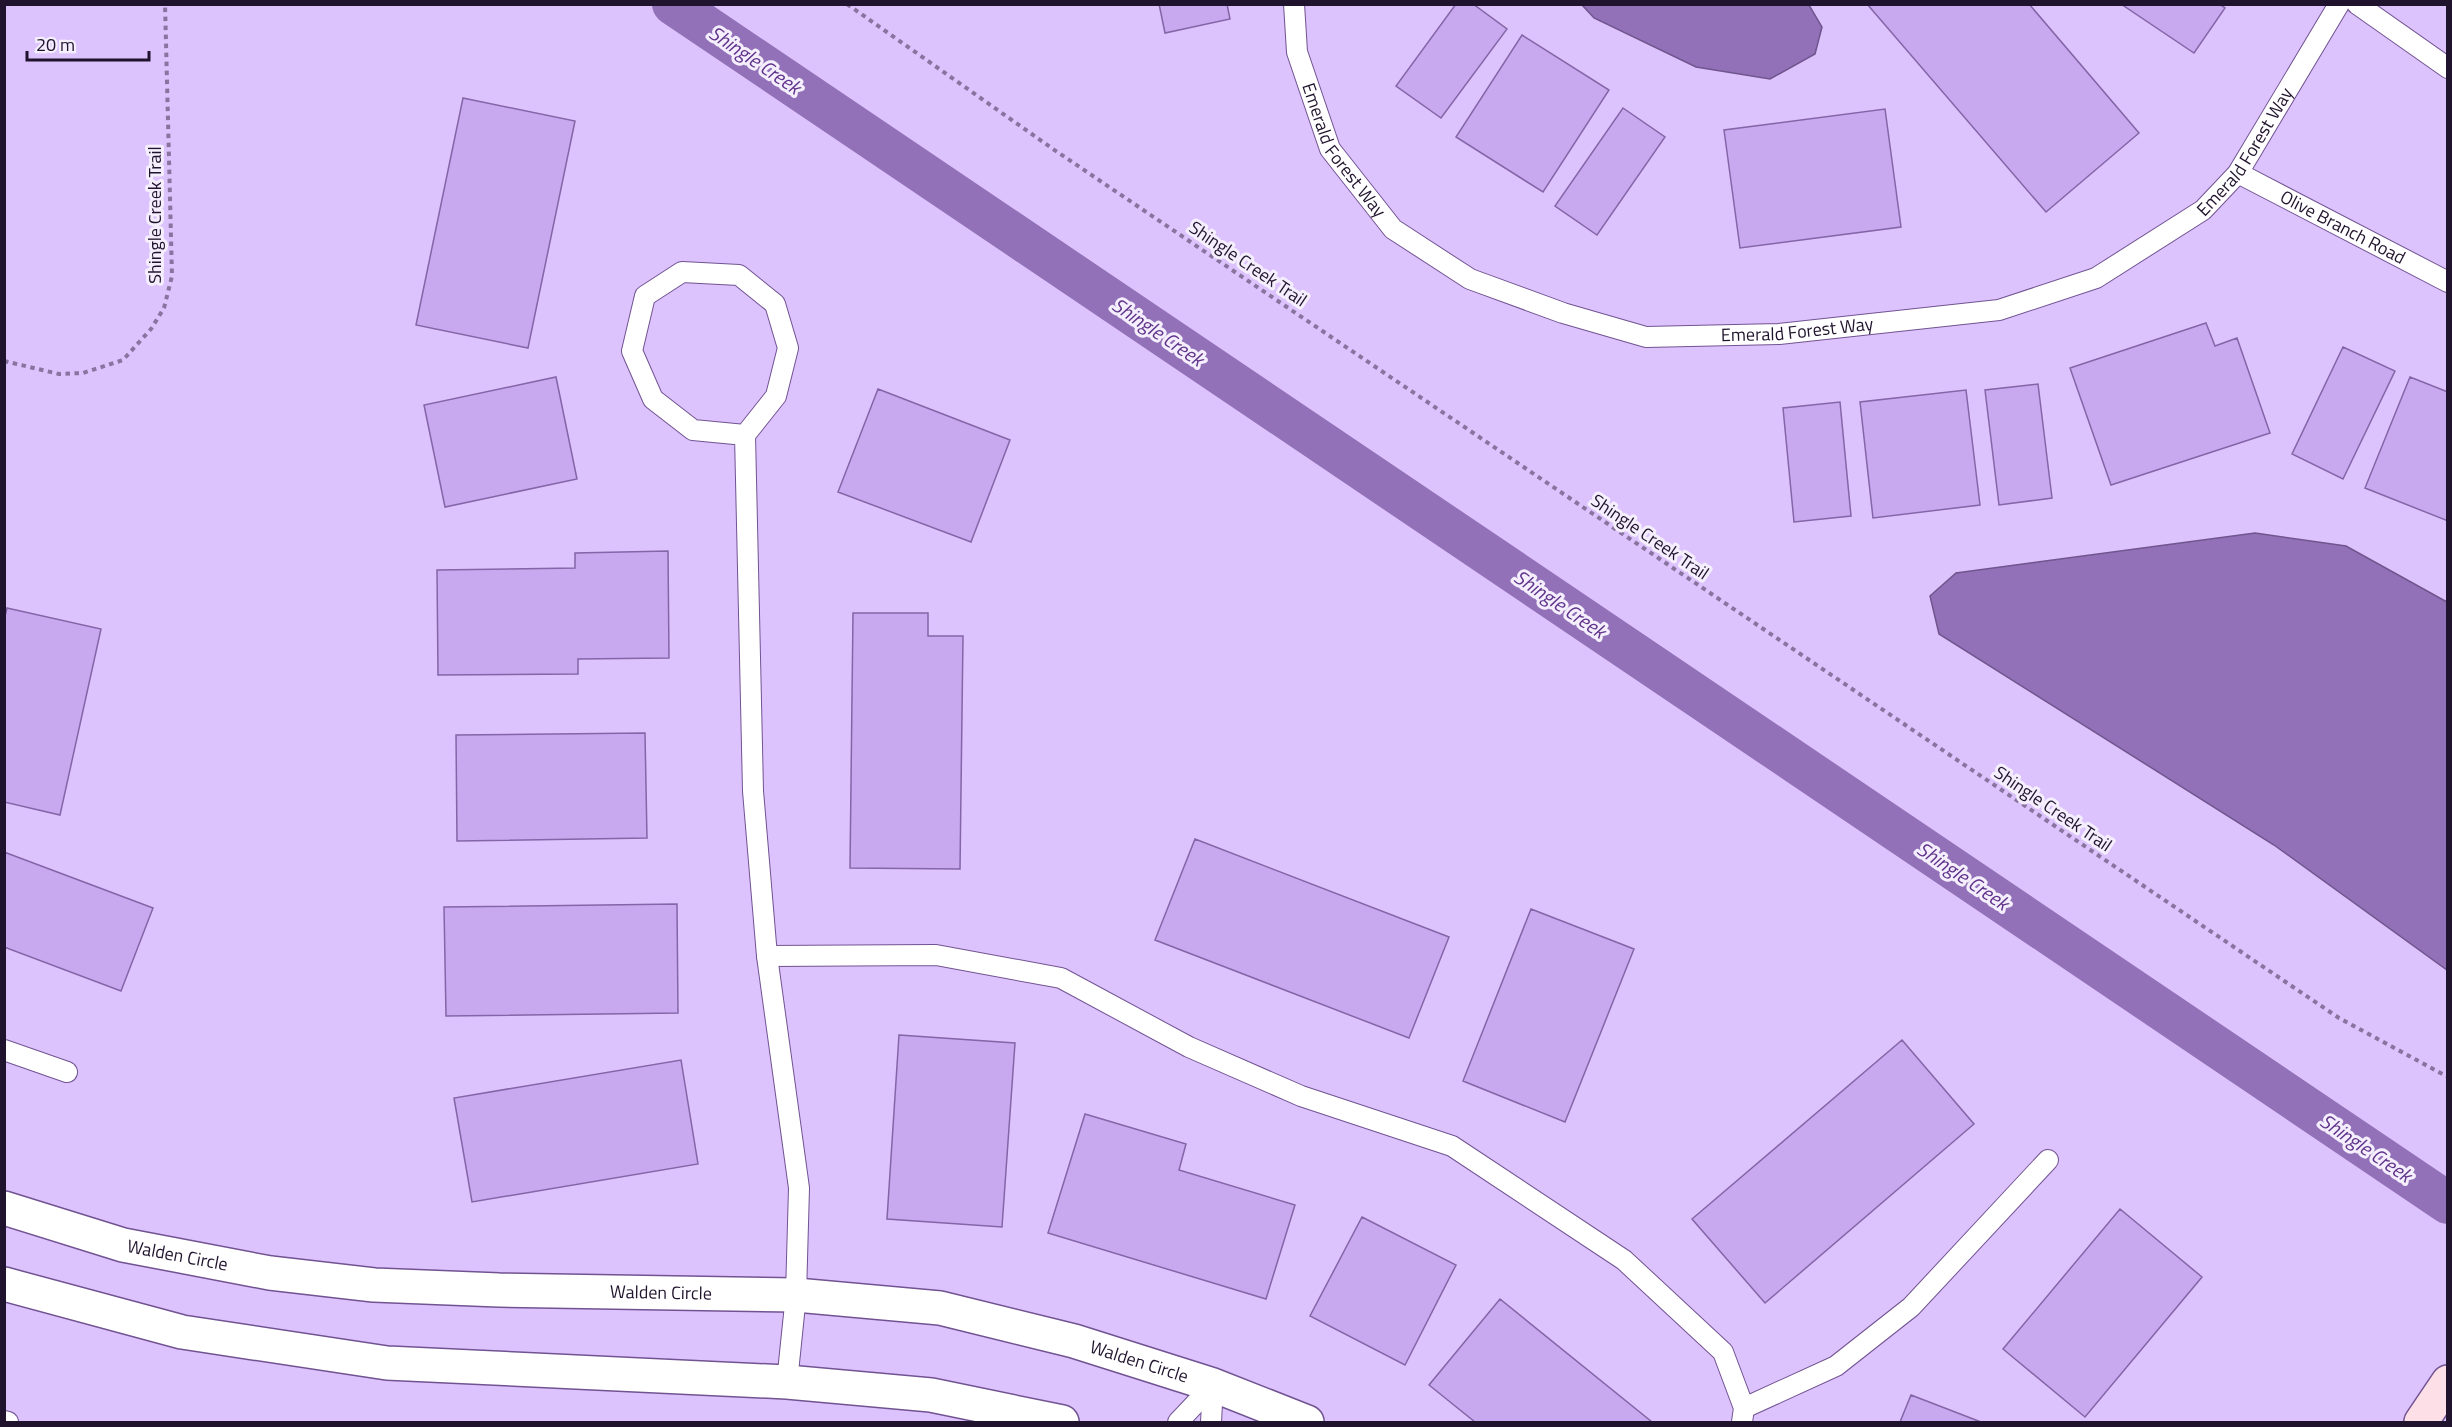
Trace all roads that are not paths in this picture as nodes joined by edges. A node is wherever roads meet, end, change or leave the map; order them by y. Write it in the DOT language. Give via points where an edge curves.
graph roads {
  1 [pos="1294,4"];
  2 [pos="2339,4"];
  3 [pos="2356,4"];
  4 [pos="2448,68"];
  5 [pos="2238,173"];
  6 [pos="2448,282"];
  7 [pos="745,435"];
  8 [pos="767,956"];
  9 [pos="4,1050"];
  10 [pos="67,1072"];
  11 [pos="2048,1160"];
  12 [pos="4,1209"];
  13 [pos="4,1284"];
  14 [pos="796,1295"];
  15 [pos="787,1382"];
  16 [pos="2448,1382"];
  17 [pos="1213,1385"];
  18 [pos="1743,1415"];
  19 [pos="1062,1422"];
  20 [pos="1178,1422"];
  21 [pos="1211,1422"];
  22 [pos="1307,1422"];
  23 [pos="2421,1422"];
  1 -- 5 [label="lane, Emerald Forest Way" via="1297,52 1330,149 1393,229 1470,279 1563,313 1646,337 1779,334 1999,310 2096,278 2203,210"];
  2 -- 5 [label="lane, Emerald Forest Way"];
  3 -- 4 [label="lane"];
  5 -- 6 [label="lane, Olive Branch Road"];
  7 -- 7 [label="lane" via="776,396 788,348 776,304 739,275 682,272 645,296 632,351 653,399 693,430"];
  7 -- 8 [label="lane" via="753,791"];
  8 -- 14 [label="lane" via="799,1188"];
  8 -- 18 [label="lane" via="936,955 1061,978 1189,1047 1301,1096 1452,1146 1624,1260 1723,1352"];
  9 -- 10 [label="lane"];
  11 -- 18 [label="lane" via="1911,1307 1836,1366"];
  12 -- 14 [label="street, Walden Circle" via="123,1245 270,1273 374,1285"];
  13 -- 15 [label="street" via="182,1332 387,1363"];
  14 -- 15 [label="lane"];
  14 -- 17 [label="street, Walden Circle" via="940,1308 1074,1341"];
  15 -- 19 [label="street" via="931,1395"];
  16 -- 23 [label="street"];
  17 -- 20 [label="lane"];
  17 -- 21 [label="lane"];
  17 -- 22 [label="street, Walden Circle"];
}
